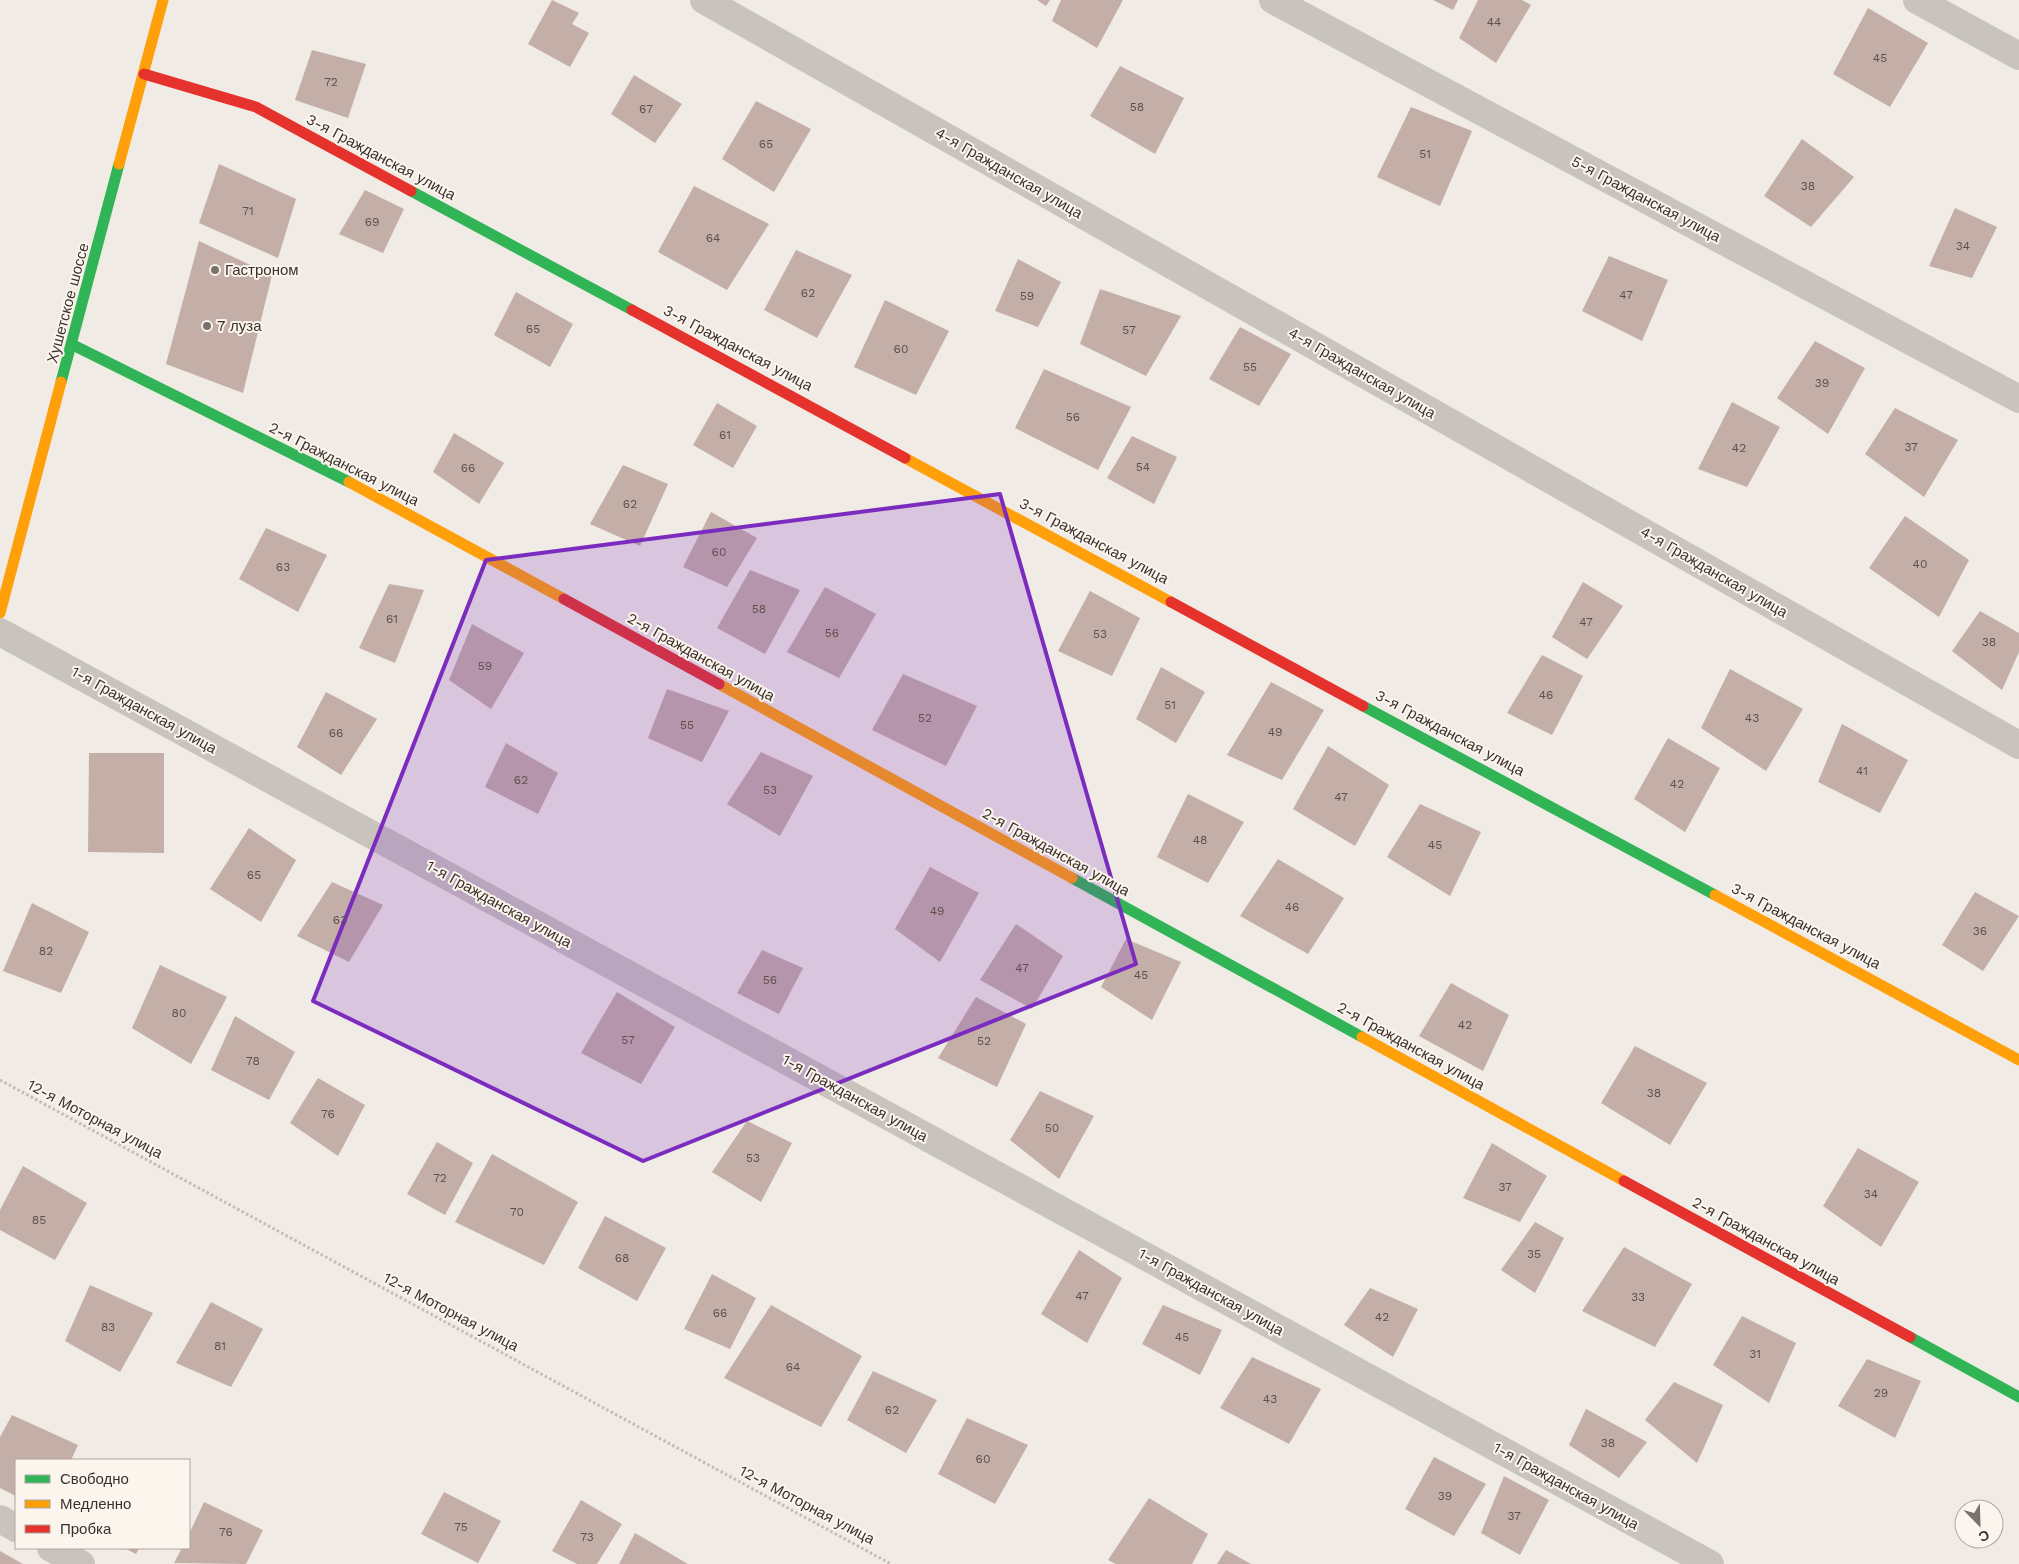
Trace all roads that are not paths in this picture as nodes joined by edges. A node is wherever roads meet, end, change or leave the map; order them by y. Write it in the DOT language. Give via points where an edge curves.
graph roads {
  1 [pos="163,0"];
  2 [pos="704,0"];
  3 [pos="1273,0"];
  4 [pos="1917,0"];
  5 [pos="2019,56"];
  6 [pos="144,74"];
  7 [pos="73,344"];
  8 [pos="2019,399"];
  9 [pos="0,612"];
  10 [pos="0,632"];
  11 [pos="2019,745"];
  12 [pos="2019,1060"];
  13 [pos="2019,1397"];
  14 [pos="0,1519"];
  15 [pos="15,1527"];
  16 [pos="54,1549"];
  17 [pos="81,1564"];
  18 [pos="1710,1564"];
  1 -- 6 [label="street, Хушетское шоссе"];
  2 -- 11 [label="street, 4-я Гражданская улица"];
  3 -- 8 [label="street, 5-я Гражданская улица"];
  4 -- 5 [label="street"];
  6 -- 7 [label="street, Хушетское шоссе"];
  6 -- 12 [label="street, 3-я Гражданская улица" via="256,106"];
  7 -- 9 [label="street, Хушетское шоссе"];
  7 -- 13 [label="street, 2-я Гражданская улица" via="367,491"];
  10 -- 18 [label="street, 1-я Гражданская улица"];
  14 -- 15 [label="street"];
  16 -- 17 [label="street"];
}
